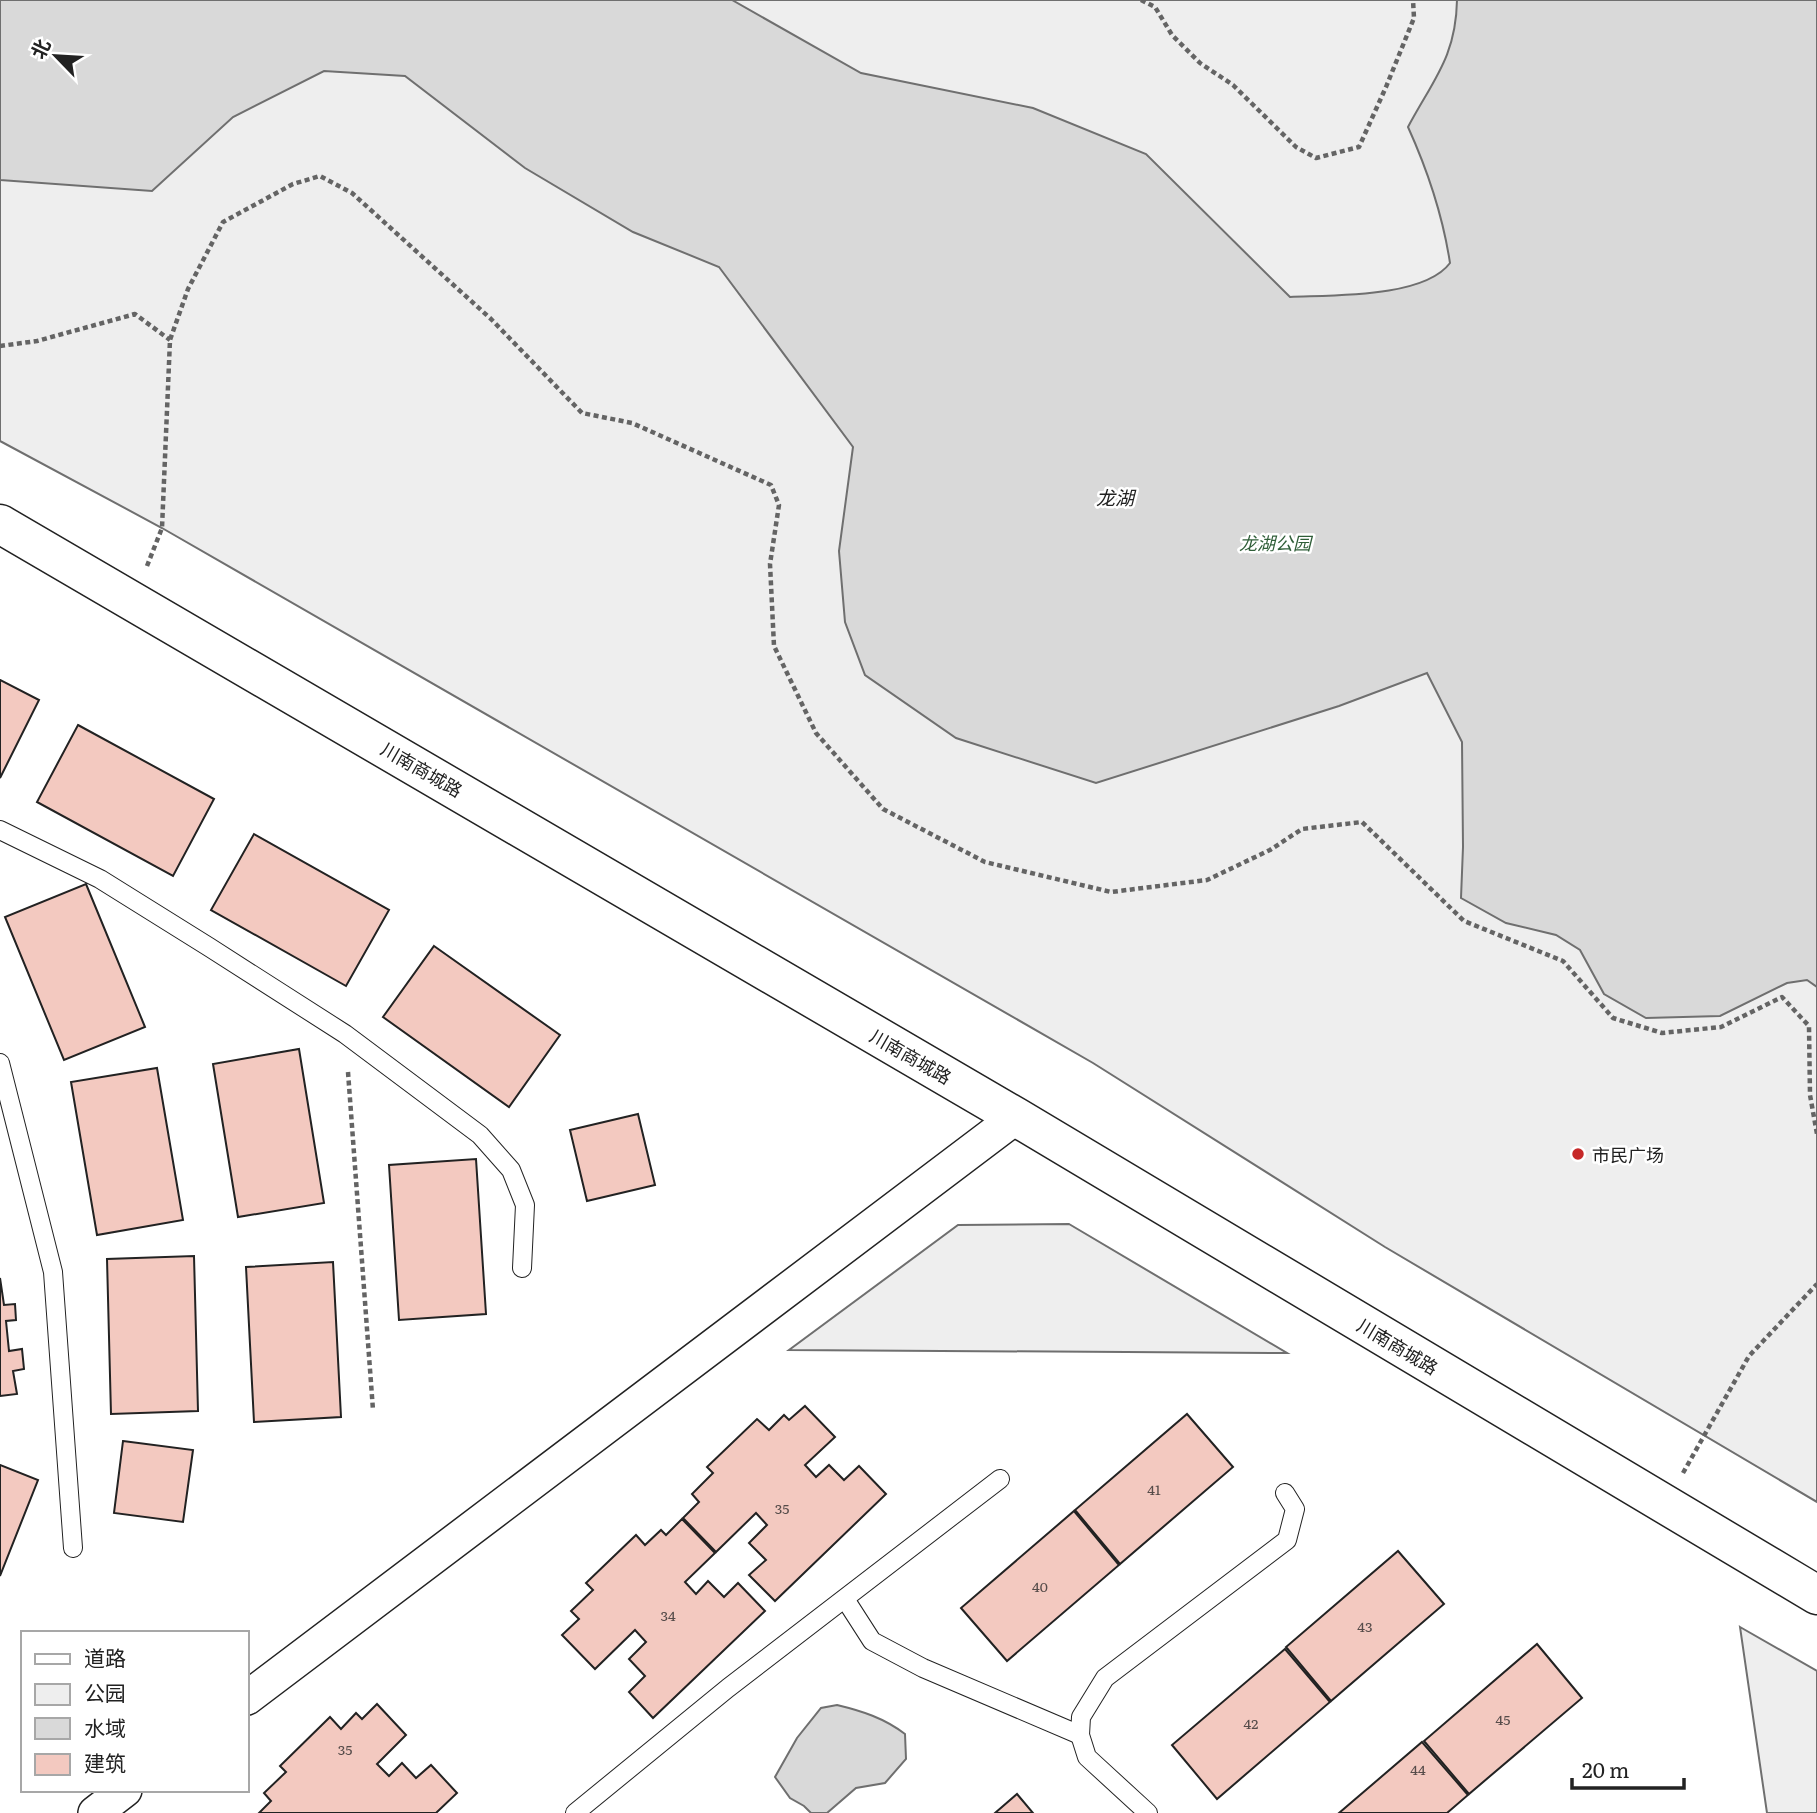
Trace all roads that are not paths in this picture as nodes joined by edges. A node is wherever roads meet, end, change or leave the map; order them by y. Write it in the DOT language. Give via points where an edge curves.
graph roads {
  1 [pos="0,524"];
  2 [pos="0,830"];
  3 [pos="0,1063"];
  4 [pos="1016,1117"];
  5 [pos="522,1268"];
  6 [pos="1000,1479"];
  7 [pos="1285,1493"];
  8 [pos="73,1548"];
  9 [pos="1817,1595"];
  10 [pos="845,1599"];
  11 [pos="248,1697"];
  12 [pos="1080,1735"];
  13 [pos="122,1792"];
  14 [pos="95,1813"];
  15 [pos="575,1813"];
  16 [pos="1148,1813"];
  1 -- 4 [label="street, 川南商城路"];
  2 -- 5 [label="lane" via="100,879 345,1034 480,1135 511,1170 525,1205"];
  3 -- 8 [label="lane" via="53,1272"];
  4 -- 9 [label="street, 川南商城路"];
  4 -- 11 [label="street"];
  6 -- 10 [label="lane"];
  7 -- 12 [label="lane" via="1295,1508 1287,1540 1105,1678 1081,1717"];
  10 -- 12 [label="lane" via="872,1641 923,1668"];
  10 -- 15 [label="lane"];
  12 -- 16 [label="lane" via="1087,1756"];
  13 -- 14 [label="street"];
}
